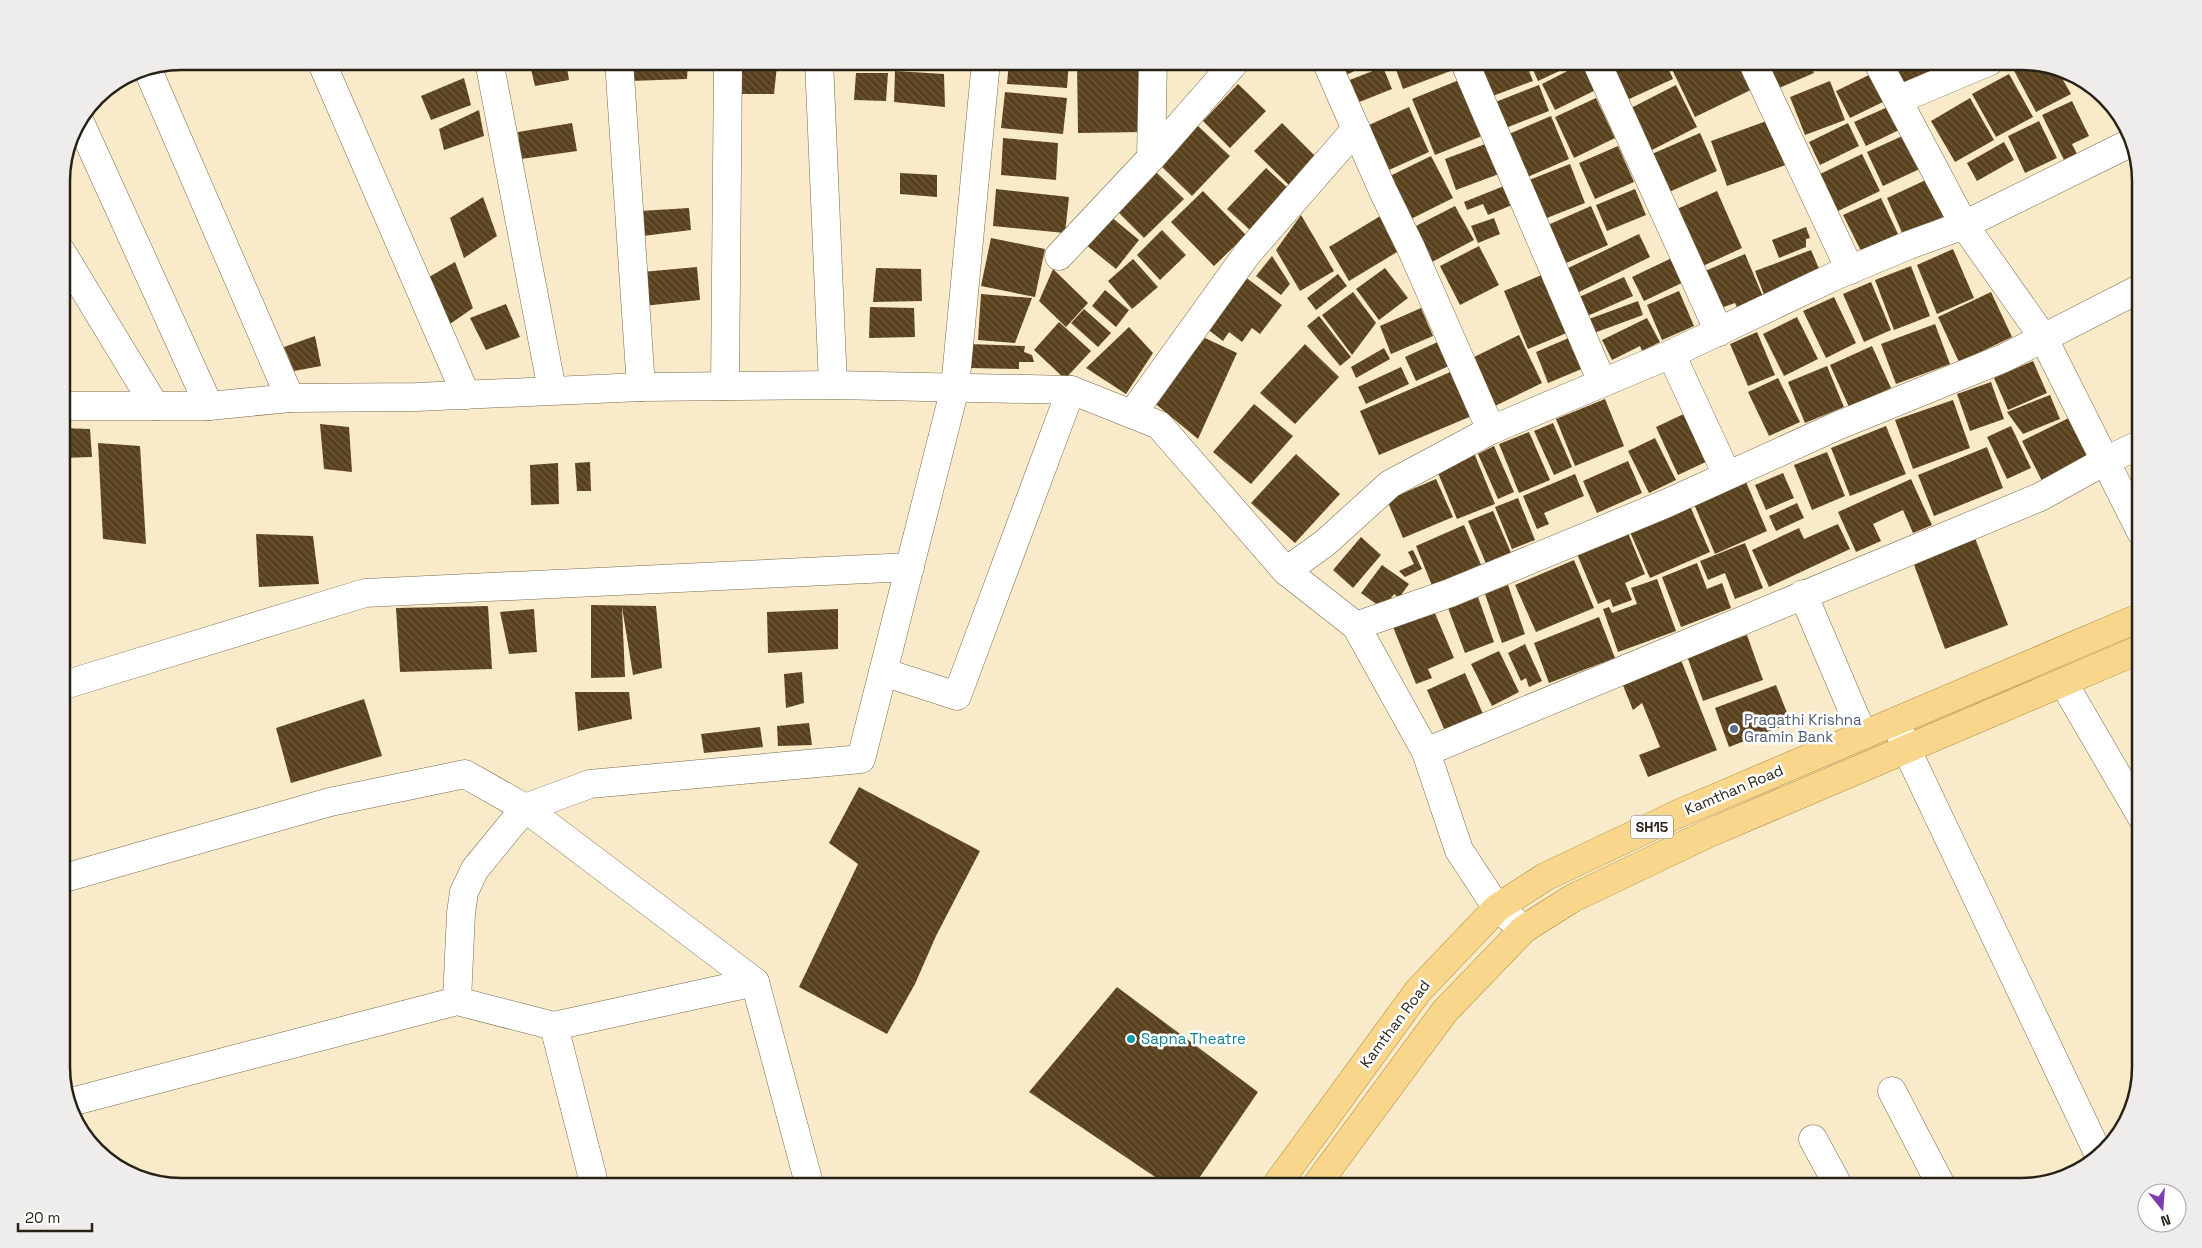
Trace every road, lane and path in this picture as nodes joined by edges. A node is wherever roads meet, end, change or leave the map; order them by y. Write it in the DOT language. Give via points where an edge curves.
graph roads {
  1 [pos="325,70"];
  2 [pos="491,70"];
  3 [pos="620,70"];
  4 [pos="728,70"];
  5 [pos="819,70"];
  6 [pos="985,70"];
  7 [pos="1153,70"];
  8 [pos="1228,70"];
  9 [pos="1330,70"];
  10 [pos="1468,70"];
  11 [pos="1600,70"];
  12 [pos="1756,70"];
  13 [pos="1882,70"];
  14 [pos="1969,70"];
  15 [pos="150,75"];
  16 [pos="1898,100"];
  17 [pos="83,129"];
  18 [pos="1356,130"];
  19 [pos="2126,145"];
  20 [pos="1151,158"];
  21 [pos="1964,225"];
  22 [pos="1059,256"];
  23 [pos="70,264"];
  24 [pos="1850,270"];
  25 [pos="2132,292"];
  26 [pos="1719,332"];
  27 [pos="2043,337"];
  28 [pos="1671,354"];
  29 [pos="1602,382"];
  30 [pos="725,386"];
  31 [pos="833,386"];
  32 [pos="642,387"];
  33 [pos="955,388"];
  34 [pos="552,390"];
  35 [pos="1071,390"];
  36 [pos="466,395"];
  37 [pos="290,398"];
  38 [pos="70,406"];
  39 [pos="155,406"];
  40 [pos="209,406"];
  41 [pos="1132,414"];
  42 [pos="1491,430"];
  43 [pos="2132,448"];
  44 [pos="2105,461"];
  45 [pos="1727,475"];
  46 [pos="2132,514"];
  47 [pos="910,567"];
  48 [pos="1286,571"];
  49 [pos="1803,594"];
  50 [pos="2132,621"];
  51 [pos="1356,626"];
  52 [pos="2132,653"];
  53 [pos="883,672"];
  54 [pos="2063,682"];
  55 [pos="70,684"];
  56 [pos="1896,722"];
  57 [pos="1863,735"];
  58 [pos="1906,748"];
  59 [pos="1426,752"];
  60 [pos="2132,801"];
  61 [pos="525,808"];
  62 [pos="70,877"];
  63 [pos="1496,908"];
  64 [pos="1524,929"];
  65 [pos="755,982"];
  66 [pos="457,1001"];
  67 [pos="554,1026"];
  68 [pos="1892,1090"];
  69 [pos="75,1101"];
  70 [pos="1813,1140"];
  71 [pos="2096,1149"];
  72 [pos="593,1178"];
  73 [pos="808,1178"];
  74 [pos="1292,1178"];
  75 [pos="1322,1178"];
  76 [pos="1833,1178"];
  77 [pos="1937,1178"];
  1 -- 36 [label="street"];
  2 -- 34 [label="street"];
  3 -- 32 [label="street"];
  4 -- 30 [label="street"];
  5 -- 31 [label="street"];
  6 -- 33 [label="street"];
  7 -- 20 [label="street"];
  8 -- 20 [label="street"];
  9 -- 18 [label="street"];
  10 -- 29 [label="street"];
  11 -- 26 [label="street"];
  12 -- 24 [label="street"];
  13 -- 16 [label="street"];
  14 -- 16 [label="street"];
  15 -- 37 [label="street"];
  16 -- 21 [label="street"];
  17 -- 40 [label="street"];
  18 -- 41 [label="street" via="1247,254"];
  18 -- 42 [label="street"];
  19 -- 21 [label="street"];
  20 -- 22 [label="street"];
  21 -- 24 [label="street"];
  21 -- 27 [label="street"];
  23 -- 39 [label="street"];
  24 -- 26 [label="street"];
  25 -- 27 [label="street"];
  26 -- 28 [label="street"];
  27 -- 44 [label="street"];
  27 -- 45 [label="street" via="2004,358"];
  28 -- 29 [label="street"];
  28 -- 45 [label="street"];
  29 -- 42 [label="street"];
  30 -- 31 [label="street"];
  30 -- 32 [label="street"];
  31 -- 33 [label="street"];
  32 -- 34 [label="street"];
  33 -- 35 [label="street"];
  33 -- 47 [label="street"];
  34 -- 36 [label="street"];
  35 -- 41 [label="street"];
  35 -- 53 [label="street" via="957,696"];
  36 -- 37 [label="street"];
  37 -- 40 [label="street"];
  38 -- 39 [label="street"];
  39 -- 40 [label="street"];
  41 -- 48 [label="street" via="1158,425"];
  42 -- 48 [label="street" via="1390,484 1325,543"];
  43 -- 44 [label="street"];
  44 -- 46 [label="street"];
  44 -- 49 [label="street" via="2040,497"];
  45 -- 51 [label="street" via="1450,593"];
  47 -- 53 [label="street"];
  47 -- 55 [label="street" via="364,593"];
  48 -- 51 [label="street"];
  49 -- 57 [label="street"];
  49 -- 59 [label="street"];
  50 -- 56 [label="main road, Kamthan Road / SH15"];
  51 -- 59 [label="street"];
  52 -- 54 [label="main road, Kamthan Road / SH15"];
  53 -- 61 [label="street" via="861,759 590,784"];
  54 -- 58 [label="main road, Kamthan Road / SH15"];
  54 -- 60 [label="street"];
  56 -- 57 [label="main road, Kamthan Road / SH15"];
  56 -- 58 [label="street"];
  57 -- 63 [label="main road, Kamthan Road / SH15" via="1680,814 1546,877"];
  58 -- 64 [label="main road, Kamthan Road / SH15" via="1698,838 1573,898"];
  58 -- 71 [label="street"];
  59 -- 63 [label="street" via="1459,850"];
  61 -- 62 [label="street" via="465,774 330,802"];
  61 -- 65 [label="street"];
  61 -- 66 [label="street" via="475,869 464,892"];
  63 -- 64 [label="street"];
  63 -- 74 [label="main road, Kamthan Road / SH15" via="1418,991"];
  64 -- 75 [label="main road, Kamthan Road / SH15" via="1445,1012"];
  65 -- 67 [label="street"];
  65 -- 73 [label="street"];
  66 -- 67 [label="street"];
  66 -- 69 [label="street"];
  67 -- 72 [label="street"];
  68 -- 77 [label="street"];
  70 -- 76 [label="street"];
}
